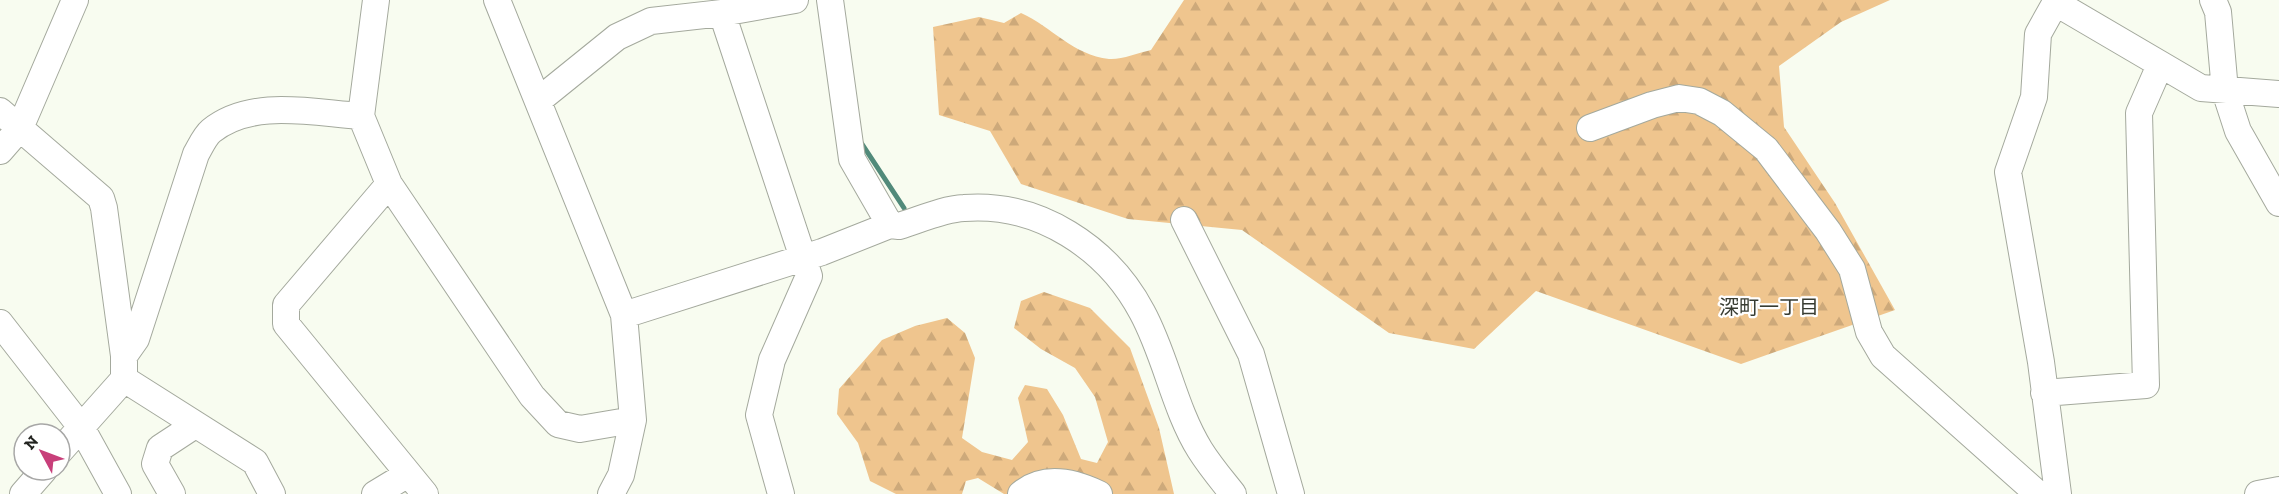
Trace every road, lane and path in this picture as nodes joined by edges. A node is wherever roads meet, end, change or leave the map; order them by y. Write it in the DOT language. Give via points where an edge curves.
graph roads {
  1 [pos="75,0"];
  2 [pos="376,0"];
  3 [pos="497,0"];
  4 [pos="795,0"];
  5 [pos="830,0"];
  6 [pos="2213,0"];
  7 [pos="2056,1"];
  8 [pos="722,13"];
  9 [pos="2160,65"];
  10 [pos="2225,91"];
  11 [pos="2279,94"];
  12 [pos="539,100"];
  13 [pos="0,111"];
  14 [pos="361,116"];
  15 [pos="1590,128"];
  16 [pos="20,129"];
  17 [pos="0,151"];
  18 [pos="389,184"];
  19 [pos="2279,203"];
  20 [pos="1184,220"];
  21 [pos="890,225"];
  22 [pos="801,257"];
  23 [pos="624,315"];
  24 [pos="0,323"];
  25 [pos="124,368"];
  26 [pos="2044,393"];
  27 [pos="633,420"];
  28 [pos="195,425"];
  29 [pos="81,427"];
  30 [pos="72,437"];
  31 [pos="408,474"];
  32 [pos="34,482"];
  33 [pos="2279,490"];
  34 [pos="23,494"];
  35 [pos="118,494"];
  36 [pos="172,494"];
  37 [pos="272,494"];
  38 [pos="375,494"];
  39 [pos="425,494"];
  40 [pos="611,494"];
  41 [pos="781,494"];
  42 [pos="1021,494"];
  43 [pos="1099,494"];
  44 [pos="1233,494"];
  45 [pos="1291,494"];
  46 [pos="2038,494"];
  47 [pos="2058,494"];
  48 [pos="2258,494"];
  1 -- 16 [label="street"];
  2 -- 14 [label="street"];
  3 -- 12 [label="street"];
  4 -- 8 [label="street"];
  5 -- 21 [label="street" via="852,159"];
  6 -- 10 [label="street" via="2218,12"];
  7 -- 9 [label="street"];
  7 -- 26 [label="street" via="2038,34 2034,98 2008,172"];
  8 -- 12 [label="street" via="651,21 617,36"];
  8 -- 22 [label="street"];
  9 -- 10 [label="street" via="2201,88"];
  9 -- 26 [label="street" via="2139,113 2146,385"];
  10 -- 11 [label="street"];
  10 -- 19 [label="street" via="2238,131"];
  12 -- 23 [label="street"];
  13 -- 16 [label="street"];
  14 -- 18 [label="street"];
  14 -- 25 [label="street" via="259,110 210,132 195,154"];
  15 -- 46 [label="street" via="1679,98 1699,101 1731,120 1766,149 1840,250 1852,269 1869,332 1882,356"];
  16 -- 17 [label="street"];
  16 -- 25 [label="street" via="101,198"];
  18 -- 27 [label="street" via="532,396 558,424 580,429"];
  18 -- 31 [label="street" via="286,305 286,324"];
  20 -- 45 [label="street" via="1251,354"];
  21 -- 22 [label="street"];
  21 -- 44 [label="street" via="964,208 1009,210 1037,217 1078,238 1110,267 1142,312 1200,450"];
  22 -- 23 [label="street"];
  22 -- 41 [label="street" via="809,276 772,360 759,415"];
  23 -- 27 [label="street"];
  24 -- 29 [label="street"];
  25 -- 28 [label="street"];
  25 -- 29 [label="street"];
  26 -- 47 [label="street"];
  27 -- 40 [label="street" via="621,475"];
  28 -- 36 [label="street" via="160,448 155,464"];
  28 -- 37 [label="street" via="255,462"];
  29 -- 30 [label="street"];
  29 -- 35 [label="street"];
  31 -- 38 [label="street"];
  31 -- 39 [label="street"];
  32 -- 34 [label="street"];
  33 -- 48 [label="street"];
  42 -- 43 [label="street" via="1042,482 1059,482"];
}
